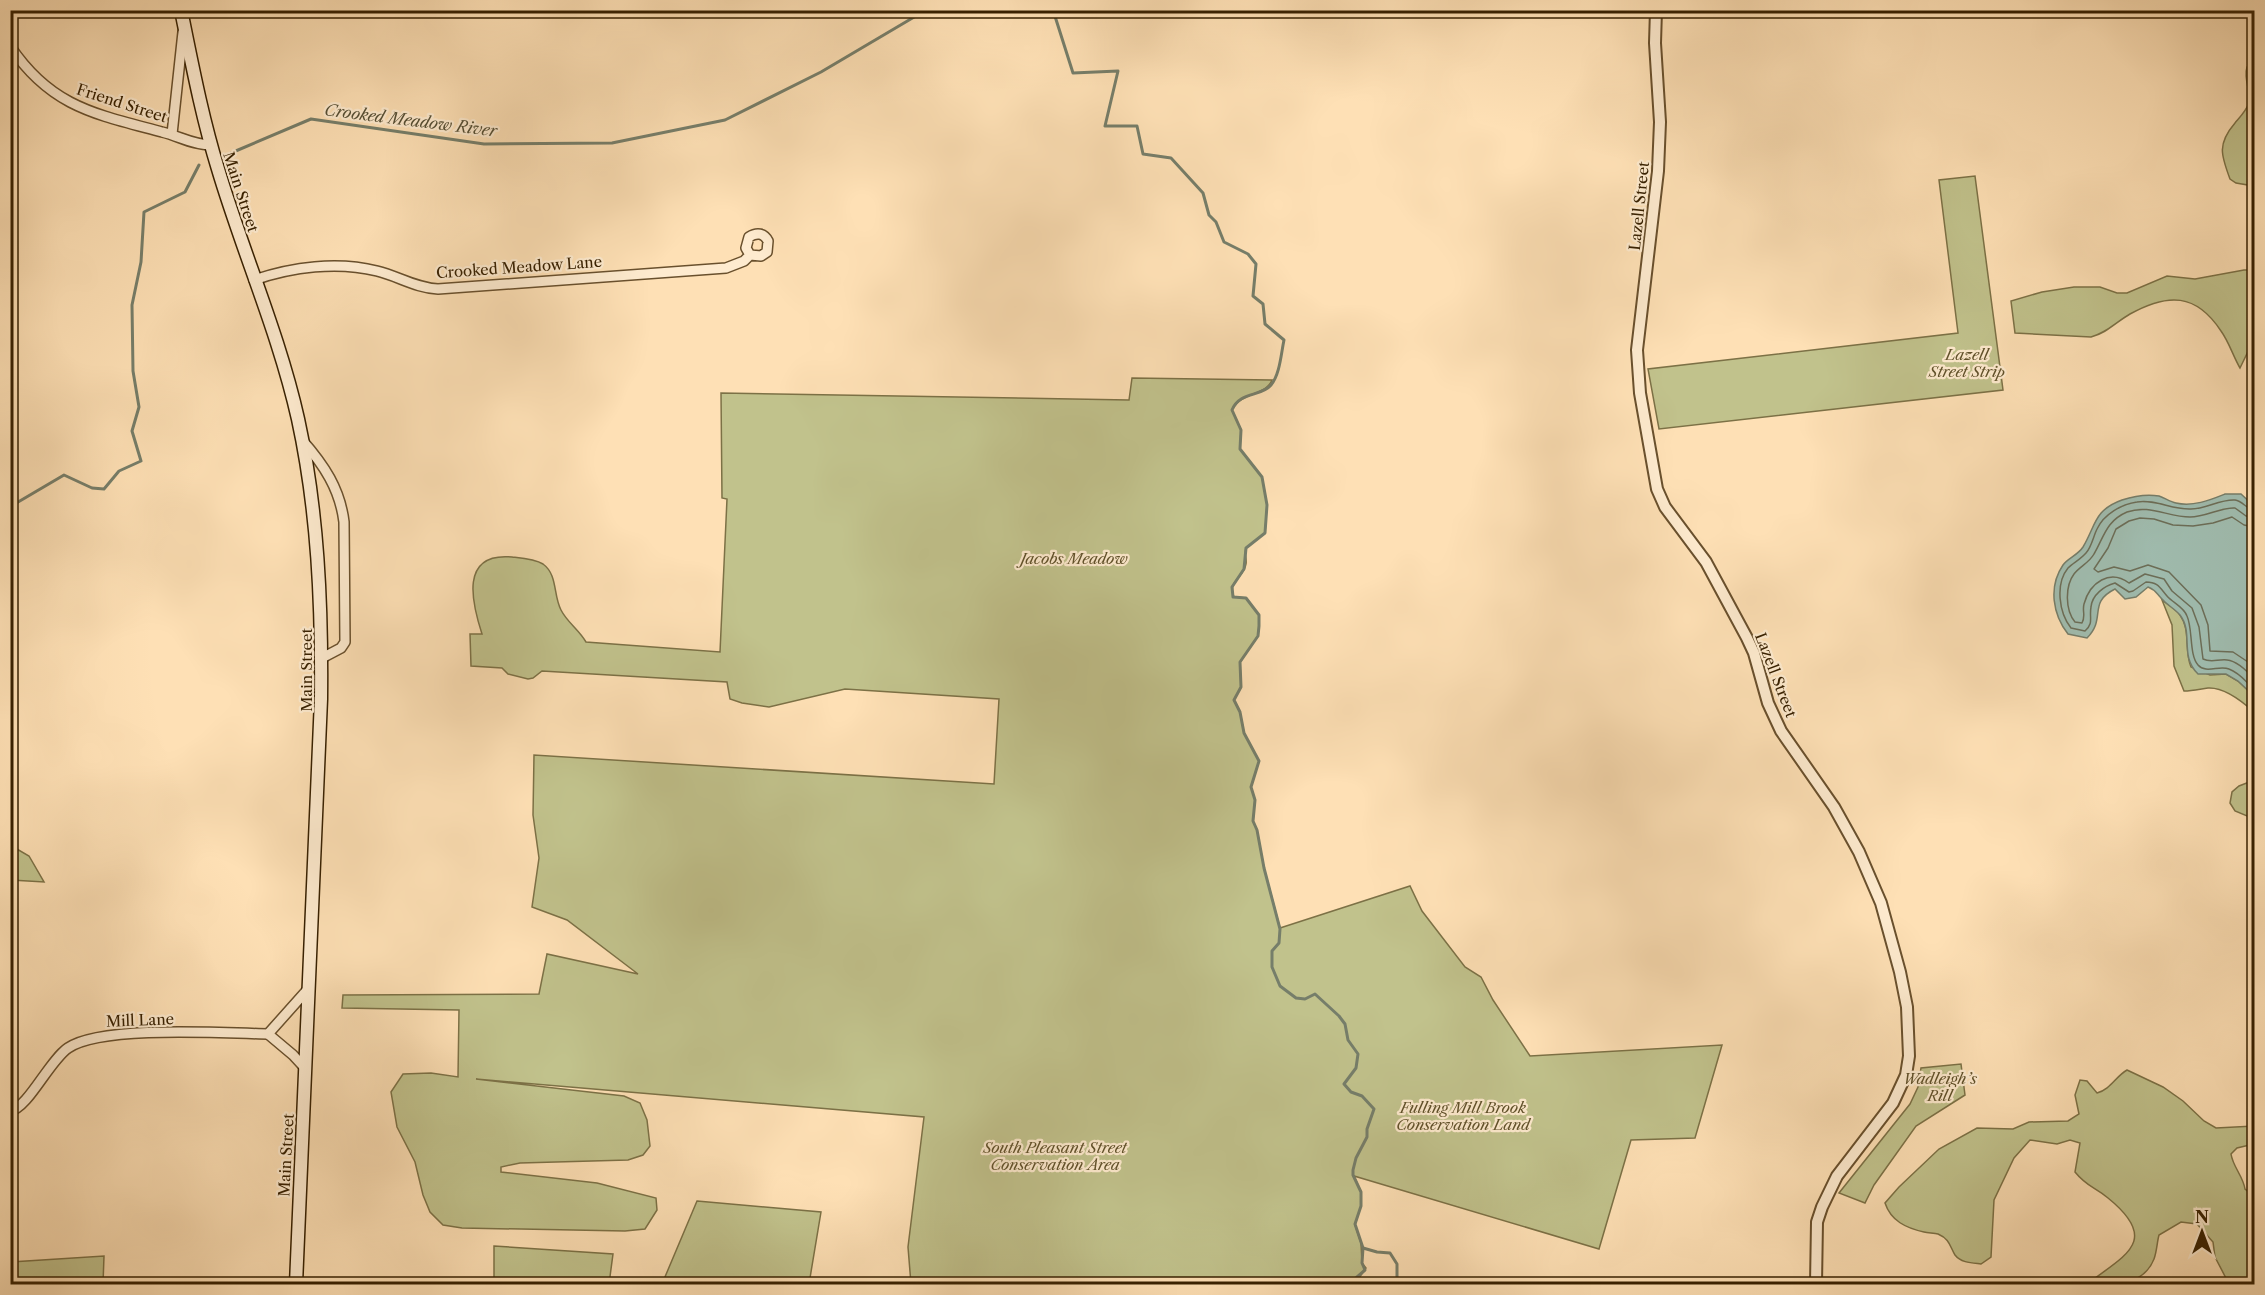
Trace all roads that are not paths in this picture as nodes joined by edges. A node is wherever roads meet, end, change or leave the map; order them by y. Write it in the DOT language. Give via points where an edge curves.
graph roads {
  1 [pos="181,10"];
  2 [pos="1656,10"];
  3 [pos="184,25"];
  4 [pos="10,46"];
  5 [pos="193,72"];
  6 [pos="178,82"];
  7 [pos="172,134"];
  8 [pos="211,145"];
  9 [pos="750,255"];
  10 [pos="254,280"];
  11 [pos="302,440"];
  12 [pos="322,658"];
  13 [pos="309,988"];
  14 [pos="268,1034"];
  15 [pos="305,1068"];
  16 [pos="10,1111"];
  17 [pos="296,1284"];
  18 [pos="1816,1284"];
  1 -- 3 [label="main road, Main Street"];
  2 -- 18 [label="street, Lazell Street" via="1658,171 1637,350 1640,393 1657,489 1665,507 1710,569 1747,638 1781,731 1834,807 1859,852 1881,903 1907,1007 1906,1075 1893,1103 1837,1176 1822,1207 1817,1222"];
  3 -- 5 [label="main road, Main Street"];
  3 -- 6 [label="street, Main Street"];
  4 -- 7 [label="street, Friend Street" via="34,77 60,97 90,111"];
  5 -- 6 [label="street"];
  5 -- 8 [label="main road, Main Street"];
  6 -- 7 [label="street, Main Street"];
  7 -- 8 [label="street, Friend Street"];
  8 -- 10 [label="main road, Main Street"];
  9 -- 10 [label="street, Crooked Meadow Lane" via="726,268 438,289 413,285 375,270 350,267 295,268"];
  10 -- 11 [label="main road, Main Street" via="286,375"];
  11 -- 12 [label="main road, Main Street" via="316,539"];
  11 -- 12 [label="street" via="323,464 343,507 345,642"];
  12 -- 13 [label="main road, Main Street"];
  13 -- 14 [label="street"];
  13 -- 15 [label="main road, Main Street"];
  14 -- 15 [label="street"];
  14 -- 16 [label="street, Mill Lane" via="126,1034 86,1040 54,1059 21,1107"];
  15 -- 17 [label="main road, Main Street"];
}
